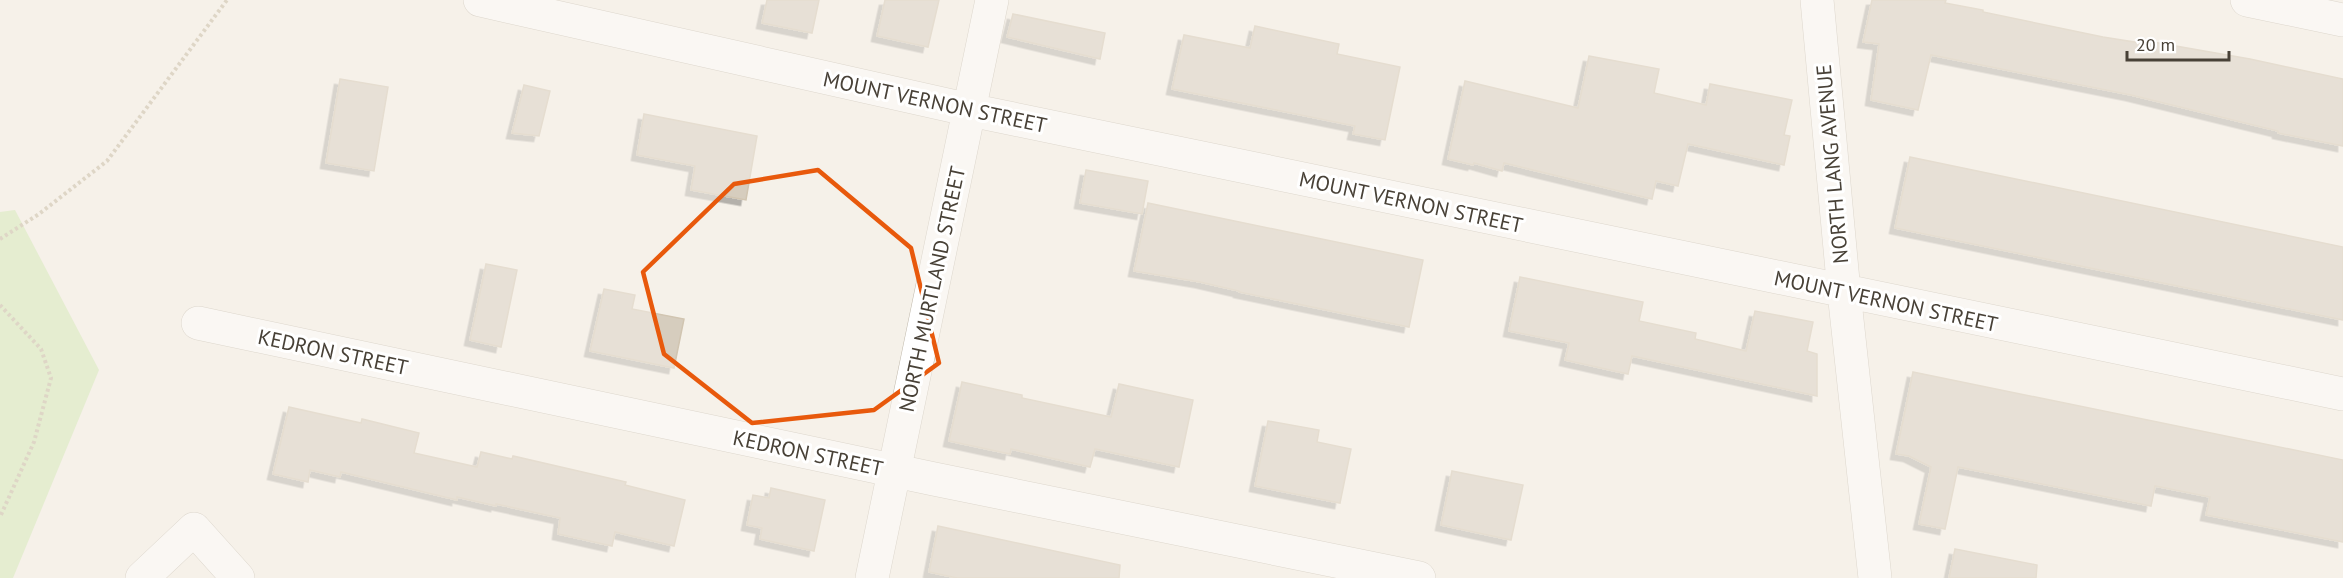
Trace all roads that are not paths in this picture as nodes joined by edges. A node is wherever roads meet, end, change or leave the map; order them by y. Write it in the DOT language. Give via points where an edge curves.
graph roads {
  1 [pos="480,0"];
  2 [pos="992,0"];
  3 [pos="1817,0"];
  4 [pos="2247,0"];
  5 [pos="2343,20"];
  6 [pos="970,110"];
  7 [pos="1844,292"];
  8 [pos="198,323"];
  9 [pos="2343,394"];
  10 [pos="894,471"];
  11 [pos="142,578"];
  12 [pos="238,578"];
  13 [pos="873,578"];
  14 [pos="1419,578"];
  15 [pos="1875,578"];
  1 -- 6 [label="street, MOUNT VERNON STREET"];
  2 -- 6 [label="street, NORTH MURTLAND STREET"];
  3 -- 7 [label="street, NORTH LANG AVENUE"];
  4 -- 5 [label="street"];
  6 -- 7 [label="street, MOUNT VERNON STREET"];
  6 -- 10 [label="street, NORTH MURTLAND STREET"];
  7 -- 9 [label="street, MOUNT VERNON STREET"];
  7 -- 15 [label="street, NORTH LANG AVENUE"];
  8 -- 10 [label="street, KEDRON STREET"];
  10 -- 13 [label="street, NORTH MURTLAND STREET"];
  10 -- 14 [label="street, KEDRON STREET"];
  11 -- 12 [label="street" via="194,529"];
}
